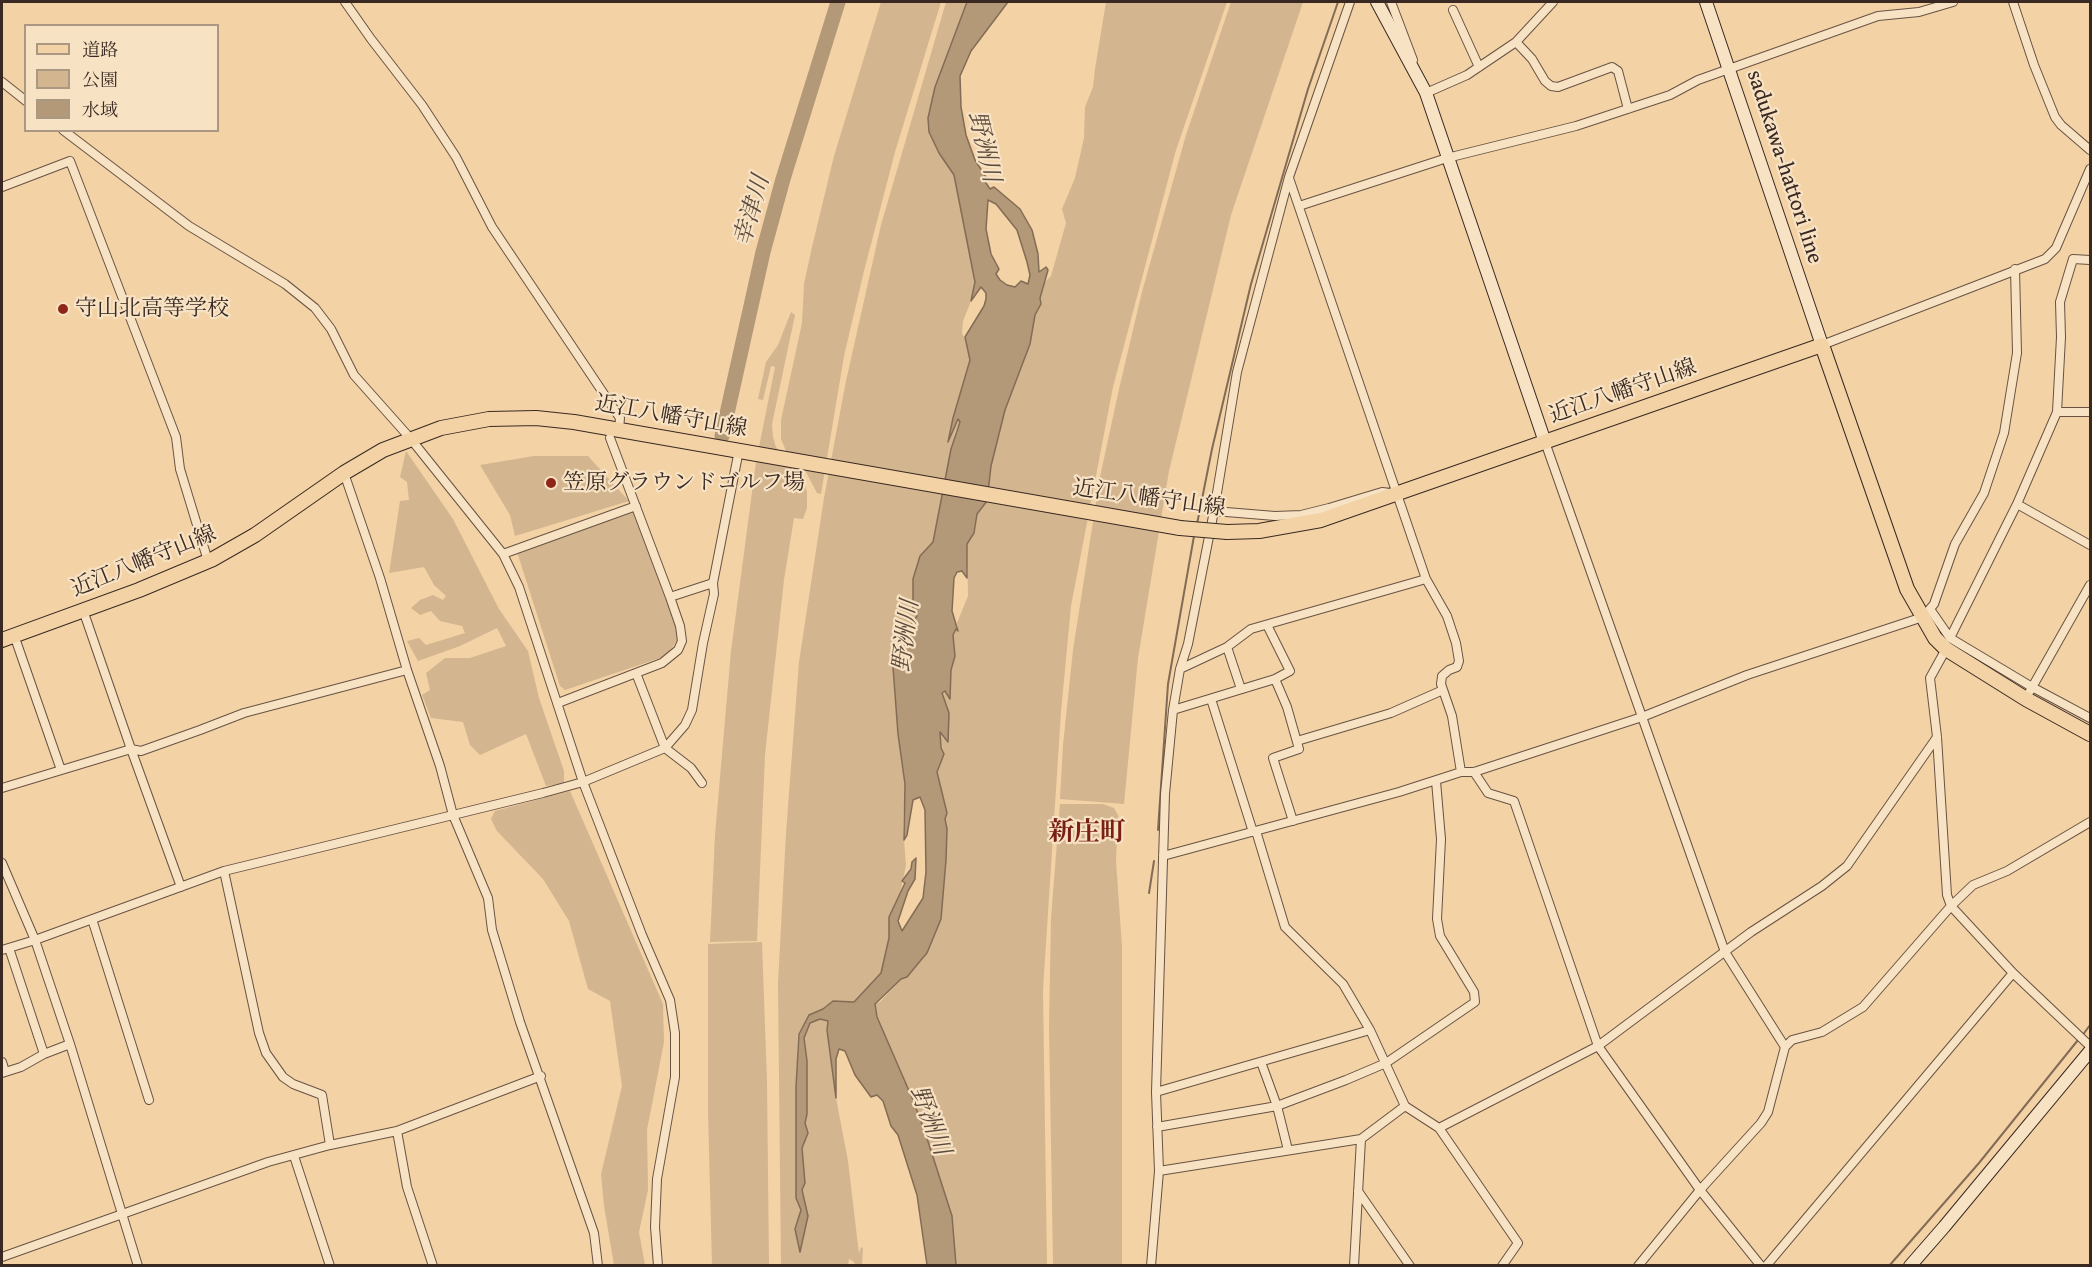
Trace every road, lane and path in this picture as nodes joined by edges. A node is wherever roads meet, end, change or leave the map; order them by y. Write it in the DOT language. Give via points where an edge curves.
graph roads {
  1 [pos="345,2"];
  2 [pos="1350,2"];
  3 [pos="1377,2"];
  4 [pos="1391,2"];
  5 [pos="1552,2"];
  6 [pos="1706,2"];
  7 [pos="1953,2"];
  8 [pos="2013,2"];
  9 [pos="1453,10"];
  10 [pos="1516,42"];
  11 [pos="1411,65"];
  12 [pos="1479,67"];
  13 [pos="1729,69"];
  14 [pos="2,82"];
  15 [pos="1426,93"];
  16 [pos="24,99"];
  17 [pos="1628,109"];
  18 [pos="66,132"];
  19 [pos="2091,150"];
  20 [pos="1447,158"];
  21 [pos="2091,168"];
  22 [pos="1289,177"];
  23 [pos="2,186"];
  24 [pos="1299,206"];
  25 [pos="2091,260"];
  26 [pos="2015,269"];
  27 [pos="1821,345"];
  28 [pos="2057,412"];
  29 [pos="2091,412"];
  30 [pos="615,434"];
  31 [pos="410,438"];
  32 [pos="1545,442"];
  33 [pos="739,450"];
  34 [pos="344,473"];
  35 [pos="1398,493"];
  36 [pos="2017,504"];
  37 [pos="636,506"];
  38 [pos="1214,511"];
  39 [pos="2091,545"];
  40 [pos="503,554"];
  41 [pos="208,561"];
  42 [pos="1426,579"];
  43 [pos="712,583"];
  44 [pos="2091,585"];
  45 [pos="670,597"];
  46 [pos="84,610"];
  47 [pos="1926,613"];
  48 [pos="1267,625"];
  49 [pos="8,637"];
  50 [pos="1948,644"];
  51 [pos="1227,647"];
  52 [pos="1180,669"];
  53 [pos="406,670"];
  54 [pos="636,673"];
  55 [pos="1275,679"];
  56 [pos="1240,689"];
  57 [pos="1443,690"];
  58 [pos="2029,693"];
  59 [pos="1211,699"];
  60 [pos="558,703"];
  61 [pos="1173,710"];
  62 [pos="1642,717"];
  63 [pos="2091,718"];
  64 [pos="2091,734"];
  65 [pos="1937,737"];
  66 [pos="1297,741"];
  67 [pos="665,748"];
  68 [pos="131,749"];
  69 [pos="61,770"];
  70 [pos="1474,771"];
  71 [pos="1461,772"];
  72 [pos="1436,781"];
  73 [pos="583,782"];
  74 [pos="702,783"];
  75 [pos="2,788"];
  76 [pos="453,815"];
  77 [pos="1293,821"];
  78 [pos="2091,822"];
  79 [pos="1255,831"];
  80 [pos="1163,856"];
  81 [pos="2,863"];
  82 [pos="224,872"];
  83 [pos="181,887"];
  84 [pos="1951,906"];
  85 [pos="92,919"];
  86 [pos="35,940"];
  87 [pos="5,949"];
  88 [pos="1725,952"];
  89 [pos="2013,973"];
  90 [pos="1370,1030"];
  91 [pos="70,1044"];
  92 [pos="1598,1046"];
  93 [pos="2091,1046"];
  94 [pos="1785,1047"];
  95 [pos="2091,1051"];
  96 [pos="44,1054"];
  97 [pos="2,1062"];
  98 [pos="1261,1062"];
  99 [pos="1386,1063"];
  100 [pos="3,1073"];
  101 [pos="541,1076"];
  102 [pos="1156,1092"];
  103 [pos="149,1100"];
  104 [pos="1277,1106"];
  105 [pos="1405,1106"];
  106 [pos="1157,1126"];
  107 [pos="1439,1128"];
  108 [pos="397,1131"];
  109 [pos="1361,1139"];
  110 [pos="330,1145"];
  111 [pos="1288,1150"];
  112 [pos="294,1155"];
  113 [pos="1159,1171"];
  114 [pos="1358,1190"];
  115 [pos="1700,1190"];
  116 [pos="121,1213"];
  117 [pos="2,1257"];
  118 [pos="138,1266"];
  119 [pos="330,1266"];
  120 [pos="434,1266"];
  121 [pos="598,1266"];
  122 [pos="658,1266"];
  123 [pos="1151,1266"];
  124 [pos="1354,1266"];
  125 [pos="1410,1266"];
  126 [pos="1502,1266"];
  127 [pos="1638,1266"];
  128 [pos="1761,1266"];
  129 [pos="1766,1266"];
  130 [pos="1910,1266"];
  1 -- 30 [label="street" via="422,105 456,157 492,227 620,418"];
  2 -- 22 [label="street"];
  3 -- 11 [label="street"];
  4 -- 11 [label="street" via="1413,59"];
  5 -- 10 [label="street"];
  6 -- 13 [label="street, sadukawa-hattori line"];
  7 -- 13 [label="street" via="1919,12 1878,16"];
  8 -- 19 [label="street" via="2055,117"];
  9 -- 12 [label="street"];
  10 -- 12 [label="street"];
  10 -- 17 [label="street" via="1551,86 1558,87 1612,67 1618,71"];
  11 -- 15 [label="street"];
  12 -- 15 [label="street"];
  13 -- 17 [label="street"];
  13 -- 27 [label="street, sadukawa-hattori line"];
  14 -- 16 [label="street"];
  15 -- 20 [label="street"];
  17 -- 20 [label="street"];
  18 -- 31 [label="street" via="189,226 306,300 331,329 354,375"];
  20 -- 24 [label="street"];
  20 -- 32 [label="street"];
  21 -- 26 [label="street" via="2056,248 2046,259"];
  22 -- 24 [label="street"];
  22 -- 38 [label="street" via="1237,372"];
  23 -- 41 [label="street" via="70,161 176,437 180,469"];
  24 -- 35 [label="street"];
  25 -- 28 [label="street" via="2073,259 2060,302"];
  26 -- 27 [label="street"];
  26 -- 47 [label="street" via="2017,353 2004,433 1984,493 1955,544 1934,604"];
  27 -- 32 [label="main road, 近江八幡守山線"];
  27 -- 47 [label="main road" via="1906,589"];
  28 -- 29 [label="street"];
  28 -- 36 [label="street"];
  30 -- 31 [label="main road, 近江八幡守山線" via="557,419 510,418 469,422"];
  30 -- 33 [label="main road, 近江八幡守山線"];
  30 -- 37 [label="street"];
  31 -- 34 [label="main road, 近江八幡守山線"];
  31 -- 40 [label="street"];
  32 -- 35 [label="main road, 近江八幡守山線"];
  32 -- 62 [label="street"];
  33 -- 35 [label="main road, 近江八幡守山線, bridge" via="1177,527 1227,532 1259,531 1321,520"];
  33 -- 43 [label="street"];
  34 -- 41 [label="main road, 近江八幡守山線" via="255,535"];
  34 -- 53 [label="street"];
  35 -- 38 [label="street" via="1382,492 1301,514"];
  35 -- 42 [label="street"];
  36 -- 39 [label="street"];
  36 -- 50 [label="street"];
  37 -- 40 [label="street"];
  37 -- 45 [label="street"];
  38 -- 52 [label="street"];
  40 -- 60 [label="street" via="519,587"];
  41 -- 46 [label="main road, 近江八幡守山線"];
  42 -- 48 [label="street"];
  42 -- 57 [label="street" via="1447,616 1459,661 1457,667 1442,676"];
  43 -- 45 [label="street"];
  43 -- 67 [label="street" via="714,594 692,710 686,724"];
  44 -- 58 [label="street"];
  45 -- 54 [label="street" via="680,626 682,641 678,650"];
  46 -- 49 [label="main road, 近江八幡守山線"];
  46 -- 68 [label="street"];
  47 -- 50 [label="main road" via="1935,638"];
  47 -- 62 [label="street" via="1747,675"];
  48 -- 51 [label="street" via="1251,629"];
  48 -- 55 [label="street" via="1290,671"];
  49 -- 69 [label="street"];
  50 -- 58 [label="main road"];
  50 -- 65 [label="street" via="1930,678"];
  51 -- 52 [label="street"];
  51 -- 56 [label="street"];
  52 -- 61 [label="street"];
  53 -- 68 [label="street" via="244,713 141,751"];
  53 -- 76 [label="street"];
  54 -- 60 [label="street"];
  54 -- 67 [label="street"];
  55 -- 56 [label="street"];
  55 -- 66 [label="street"];
  56 -- 59 [label="street"];
  57 -- 66 [label="street" via="1391,713"];
  57 -- 71 [label="street" via="1452,716"];
  58 -- 63 [label="street"];
  58 -- 64 [label="main road"];
  59 -- 61 [label="street"];
  59 -- 79 [label="street"];
  60 -- 73 [label="street"];
  61 -- 80 [label="street"];
  62 -- 70 [label="street"];
  62 -- 88 [label="street"];
  65 -- 84 [label="street" via="1947,895"];
  65 -- 88 [label="street" via="1846,866"];
  66 -- 77 [label="street" via="1299,749 1273,758"];
  67 -- 73 [label="street"];
  67 -- 74 [label="street" via="691,768"];
  68 -- 69 [label="street"];
  68 -- 83 [label="street"];
  69 -- 75 [label="street"];
  70 -- 71 [label="street"];
  70 -- 92 [label="street" via="1488,793 1514,801"];
  71 -- 72 [label="street"];
  72 -- 77 [label="street"];
  72 -- 99 [label="street" via="1441,839 1437,919 1440,936 1474,992 1475,1002"];
  73 -- 76 [label="street"];
  73 -- 122 [label="street" via="670,1000 675,1077 657,1179"];
  76 -- 82 [label="street"];
  76 -- 101 [label="street" via="488,898 492,930"];
  77 -- 79 [label="street"];
  78 -- 84 [label="street" via="2007,871 1973,885"];
  79 -- 80 [label="street"];
  79 -- 90 [label="street" via="1285,927 1343,984"];
  80 -- 102 [label="street"];
  81 -- 86 [label="street"];
  82 -- 83 [label="street"];
  82 -- 110 [label="street" via="266,1053 282,1077 322,1095"];
  83 -- 85 [label="street"];
  84 -- 89 [label="street"];
  84 -- 94 [label="street" via="1863,1007 1822,1032 1792,1040"];
  85 -- 86 [label="street"];
  85 -- 103 [label="street"];
  86 -- 87 [label="street"];
  86 -- 91 [label="street"];
  87 -- 96 [label="street"];
  88 -- 92 [label="street"];
  88 -- 94 [label="street"];
  89 -- 93 [label="street"];
  89 -- 129 [label="street"];
  90 -- 98 [label="street"];
  90 -- 99 [label="street"];
  91 -- 96 [label="street"];
  91 -- 116 [label="street"];
  92 -- 107 [label="street"];
  92 -- 115 [label="street"];
  94 -- 115 [label="street" via="1768,1112"];
  95 -- 130 [label="street"];
  96 -- 100 [label="street"];
  97 -- 100 [label="street"];
  98 -- 102 [label="street"];
  98 -- 104 [label="street"];
  99 -- 104 [label="street"];
  99 -- 105 [label="street"];
  101 -- 108 [label="street"];
  101 -- 121 [label="street" via="594,1233"];
  102 -- 106 [label="street"];
  104 -- 106 [label="street"];
  104 -- 111 [label="street"];
  105 -- 107 [label="street"];
  105 -- 109 [label="street"];
  106 -- 113 [label="street"];
  107 -- 126 [label="street" via="1518,1243"];
  108 -- 110 [label="street"];
  108 -- 120 [label="street" via="407,1188"];
  109 -- 111 [label="street"];
  109 -- 114 [label="street"];
  110 -- 112 [label="street"];
  111 -- 113 [label="street"];
  112 -- 116 [label="street"];
  112 -- 119 [label="street"];
  113 -- 123 [label="street"];
  114 -- 124 [label="street"];
  114 -- 125 [label="street"];
  115 -- 127 [label="street"];
  115 -- 128 [label="street"];
  116 -- 117 [label="street"];
  116 -- 118 [label="street"];
}
